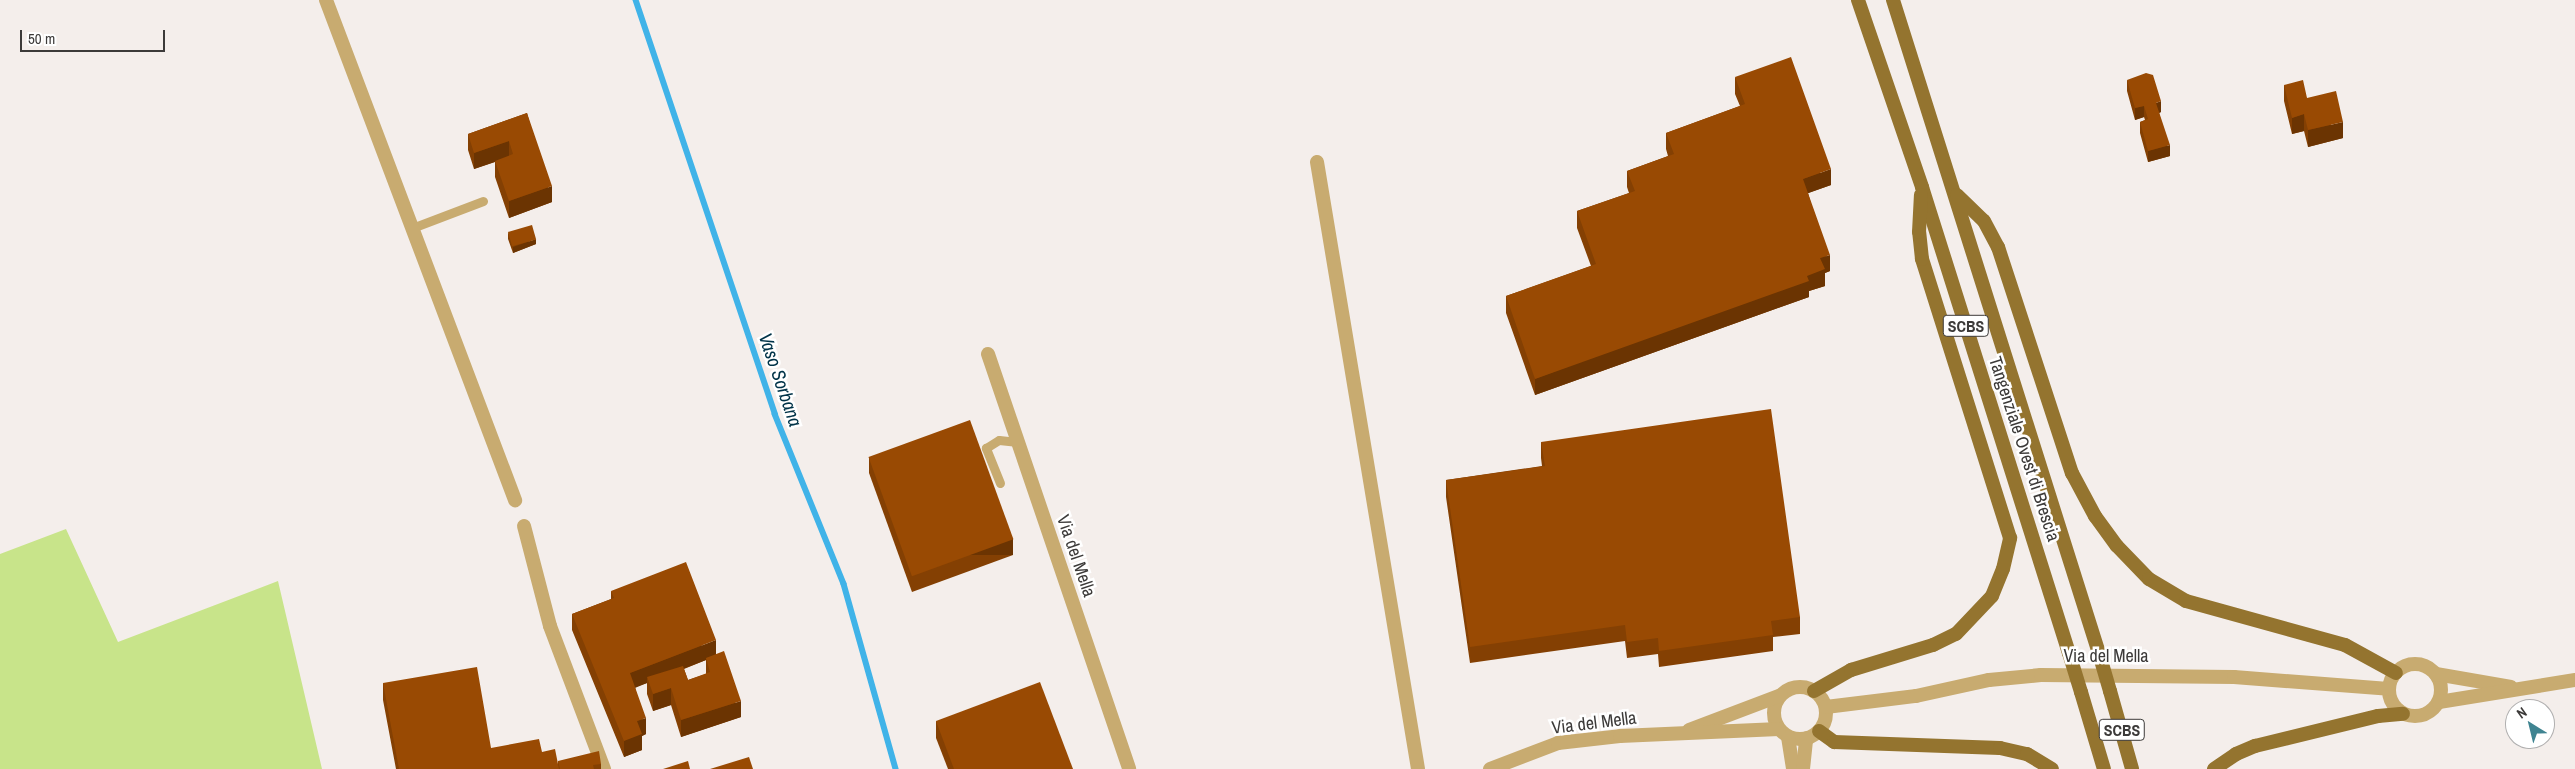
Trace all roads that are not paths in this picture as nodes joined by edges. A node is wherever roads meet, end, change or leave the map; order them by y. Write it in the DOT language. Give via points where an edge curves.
graph roads {
  1 [pos="326,0"];
  2 [pos="1858,0"];
  3 [pos="1893,0"];
  4 [pos="1316,162"];
  5 [pos="1922,187"];
  6 [pos="1957,195"];
  7 [pos="483,201"];
  8 [pos="412,228"];
  9 [pos="988,354"];
  10 [pos="1018,442"];
  11 [pos="1000,483"];
  12 [pos="514,500"];
  13 [pos="524,526"];
  14 [pos="2396,673"];
  15 [pos="2436,674"];
  16 [pos="2575,680"];
  17 [pos="2389,689"];
  18 [pos="2522,689"];
  19 [pos="1814,691"];
  20 [pos="1780,695"];
  21 [pos="2439,702"];
  22 [pos="1826,706"];
  23 [pos="2403,714"];
  24 [pos="1819,731"];
  25 [pos="1784,733"];
  26 [pos="1676,735"];
  27 [pos="1806,738"];
  28 [pos="604,769"];
  29 [pos="1129,769"];
  30 [pos="1418,769"];
  31 [pos="1490,769"];
  32 [pos="1793,769"];
  33 [pos="1803,769"];
  34 [pos="2052,769"];
  35 [pos="2104,769"];
  36 [pos="2132,769"];
  37 [pos="2214,769"];
  1 -- 8 [label="street"];
  2 -- 5 [label="main road, Tangenziale Ovest di Brescia / SCBS"];
  3 -- 6 [label="main road, Tangenziale Ovest di Brescia / SCBS"];
  4 -- 30 [label="street"];
  5 -- 19 [label="main road" via="1919,232 1922,260 2010,538 2003,569 1992,596 1956,634 1934,645 1850,670"];
  5 -- 35 [label="main road, Tangenziale Ovest di Brescia / SCBS, bridge"];
  6 -- 14 [label="main road" via="1984,221 1998,247 2072,474 2117,546 2149,580 2186,601 2345,645"];
  6 -- 36 [label="main road, Tangenziale Ovest di Brescia / SCBS, bridge"];
  7 -- 8 [label="lane"];
  8 -- 12 [label="street"];
  9 -- 10 [label="street, Via del Mella"];
  10 -- 11 [label="lane" via="998,440 986,448"];
  10 -- 29 [label="street, Via del Mella"];
  13 -- 28 [label="street" via="550,626"];
  14 -- 15 [label="street" via="2412,664 2429,668"];
  14 -- 17 [label="street"];
  15 -- 18 [label="street"];
  15 -- 21 [label="street" via="2441,687"];
  16 -- 18 [label="street"];
  17 -- 22 [label="street, Via del Mella" via="2234,677 2040,675 1989,680 1916,696"];
  17 -- 23 [label="street" via="2393,704"];
  18 -- 21 [label="street"];
  19 -- 20 [label="street" via="1796,687"];
  19 -- 22 [label="street"];
  20 -- 25 [label="street" via="1774,712"];
  20 -- 26 [label="street, Via del Mella"];
  21 -- 23 [label="street" via="2420,716"];
  22 -- 24 [label="street" via="1824,723"];
  23 -- 37 [label="main road" via="2378,716 2255,746"];
  24 -- 27 [label="street"];
  24 -- 34 [label="main road" via="1834,742 2000,748 2026,754"];
  25 -- 26 [label="street, Via del Mella"];
  25 -- 27 [label="street"];
  25 -- 32 [label="street"];
  26 -- 31 [label="street, Via del Mella" via="1620,736 1558,743"];
  27 -- 33 [label="street"];
}
